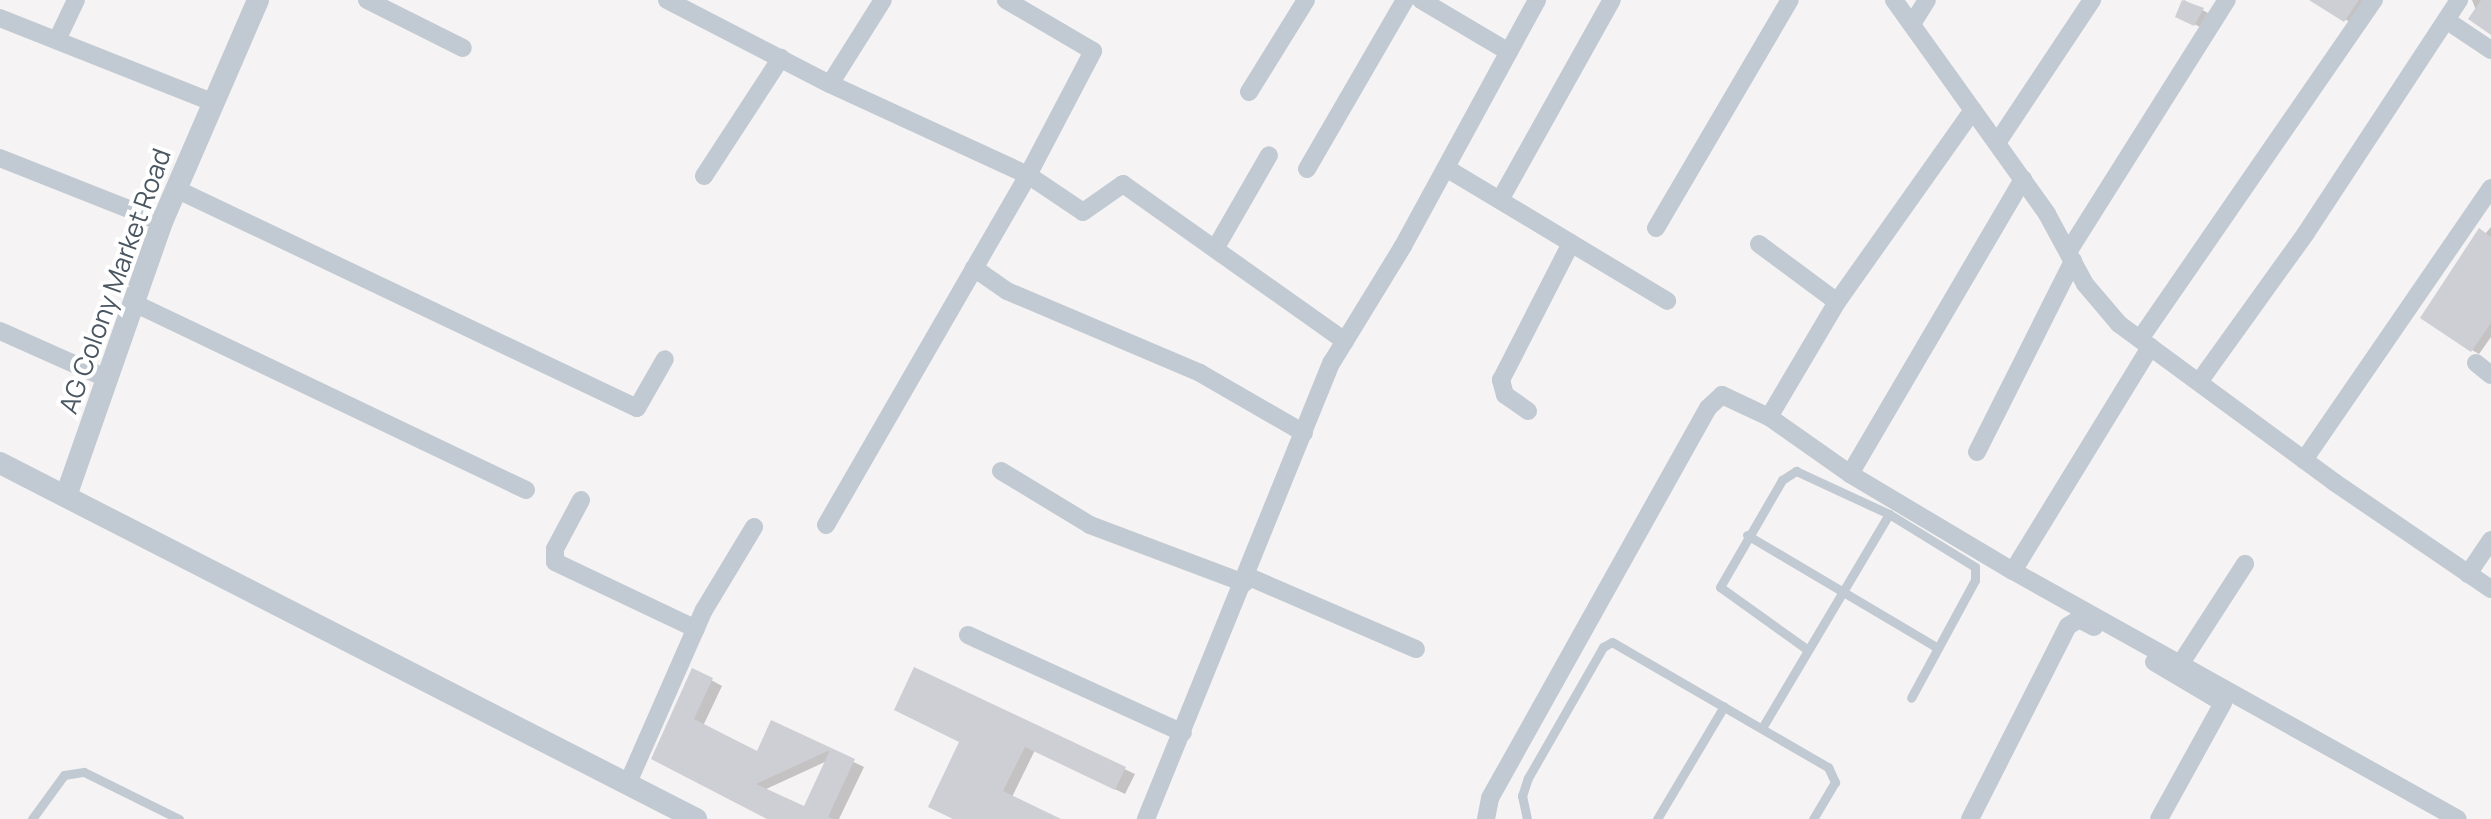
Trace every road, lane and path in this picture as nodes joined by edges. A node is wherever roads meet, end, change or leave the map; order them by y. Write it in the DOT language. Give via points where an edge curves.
graph roads {
  1 [pos="76,0"];
  2 [pos="258,0"];
  3 [pos="367,0"];
  4 [pos="667,0"];
  5 [pos="883,0"];
  6 [pos="1006,0"];
  7 [pos="1306,0"];
  8 [pos="1405,0"];
  9 [pos="1421,0"];
  10 [pos="1537,0"];
  11 [pos="1612,0"];
  12 [pos="1790,0"];
  13 [pos="1894,0"];
  14 [pos="1927,0"];
  15 [pos="2092,0"];
  16 [pos="2227,0"];
  17 [pos="2374,0"];
  18 [pos="2459,0"];
  19 [pos="0,18"];
  20 [pos="2446,20"];
  21 [pos="1912,24"];
  22 [pos="57,40"];
  23 [pos="463,48"];
  24 [pos="2491,50"];
  25 [pos="1509,52"];
  26 [pos="781,58"];
  27 [pos="830,84"];
  28 [pos="1249,92"];
  29 [pos="215,103"];
  30 [pos="1973,110"];
  31 [pos="1997,143"];
  32 [pos="1269,155"];
  33 [pos="0,158"];
  34 [pos="1446,168"];
  35 [pos="1307,169"];
  36 [pos="1028,175"];
  37 [pos="704,176"];
  38 [pos="2023,179"];
  39 [pos="2491,188"];
  40 [pos="176,189"];
  41 [pos="1500,200"];
  42 [pos="162,222"];
  43 [pos="1656,228"];
  44 [pos="1571,243"];
  45 [pos="1759,244"];
  46 [pos="1215,249"];
  47 [pos="2070,256"];
  48 [pos="974,268"];
  49 [pos="1667,301"];
  50 [pos="1837,302"];
  51 [pos="136,304"];
  52 [pos="0,331"];
  53 [pos="1345,341"];
  54 [pos="2145,343"];
  55 [pos="665,359"];
  56 [pos="108,379"];
  57 [pos="2199,382"];
  58 [pos="1528,411"];
  59 [pos="1769,417"];
  60 [pos="1304,433"];
  61 [pos="1977,452"];
  62 [pos="2304,460"];
  63 [pos="0,463"];
  64 [pos="1001,471"];
  65 [pos="1850,474"];
  66 [pos="526,490"];
  67 [pos="66,496"];
  68 [pos="581,500"];
  69 [pos="1889,514"];
  70 [pos="826,525"];
  71 [pos="754,527"];
  72 [pos="1747,535"];
  73 [pos="2491,540"];
  74 [pos="2245,564"];
  75 [pos="2013,571"];
  76 [pos="2468,574"];
  77 [pos="1246,579"];
  78 [pos="2491,589"];
  79 [pos="1842,593"];
  80 [pos="696,629"];
  81 [pos="968,635"];
  82 [pos="1938,648"];
  83 [pos="1416,649"];
  84 [pos="1808,650"];
  85 [pos="2181,663"];
  86 [pos="1911,698"];
  87 [pos="1724,706"];
  88 [pos="1762,728"];
  89 [pos="1183,733"];
  90 [pos="627,785"];
  91 [pos="32,819"];
  92 [pos="179,819"];
  93 [pos="696,819"];
  94 [pos="1146,819"];
  95 [pos="1486,819"];
  96 [pos="1527,819"];
  97 [pos="1657,819"];
  98 [pos="1813,819"];
  99 [pos="1970,819"];
  100 [pos="2159,819"];
  101 [pos="2458,819"];
  1 -- 22 [label="street"];
  2 -- 29 [label="street, AG Colony Market Road"];
  3 -- 23 [label="street"];
  4 -- 26 [label="street"];
  5 -- 27 [label="street"];
  6 -- 36 [label="street" via="1093,51"];
  7 -- 28 [label="street"];
  8 -- 35 [label="street"];
  9 -- 25 [label="street"];
  10 -- 25 [label="street"];
  11 -- 41 [label="street"];
  12 -- 43 [label="street"];
  13 -- 21 [label="street"];
  14 -- 21 [label="street"];
  15 -- 31 [label="street"];
  16 -- 47 [label="street"];
  17 -- 54 [label="street"];
  18 -- 20 [label="street"];
  19 -- 22 [label="street"];
  20 -- 24 [label="street"];
  20 -- 57 [label="street" via="2306,233"];
  21 -- 30 [label="street"];
  22 -- 29 [label="street"];
  25 -- 34 [label="street"];
  26 -- 27 [label="street"];
  26 -- 37 [label="street"];
  27 -- 36 [label="street"];
  29 -- 40 [label="street, AG Colony Market Road"];
  30 -- 31 [label="street"];
  30 -- 50 [label="street"];
  31 -- 38 [label="street"];
  32 -- 46 [label="street"];
  33 -- 42 [label="street"];
  34 -- 41 [label="street"];
  34 -- 53 [label="street"];
  36 -- 46 [label="street" via="1083,212 1123,184"];
  36 -- 48 [label="street"];
  38 -- 47 [label="street"];
  38 -- 65 [label="street"];
  39 -- 62 [label="street"];
  40 -- 42 [label="street, AG Colony Market Road"];
  40 -- 55 [label="street" via="637,408"];
  41 -- 44 [label="street"];
  42 -- 51 [label="street, AG Colony Market Road"];
  44 -- 49 [label="street"];
  44 -- 58 [label="street" via="1501,380 1505,395"];
  45 -- 50 [label="street"];
  46 -- 53 [label="street"];
  47 -- 54 [label="street" via="2119,324"];
  47 -- 61 [label="street"];
  48 -- 60 [label="street" via="1007,291 1200,373"];
  48 -- 70 [label="street"];
  50 -- 59 [label="street"];
  51 -- 56 [label="street, AG Colony Market Road"];
  51 -- 66 [label="street"];
  52 -- 56 [label="street"];
  53 -- 60 [label="street"];
  54 -- 57 [label="street"];
  54 -- 75 [label="street"];
  56 -- 67 [label="street, AG Colony Market Road"];
  57 -- 62 [label="street"];
  59 -- 65 [label="street"];
  59 -- 95 [label="street" via="1730,397 1714,399 1490,798"];
  60 -- 77 [label="street"];
  62 -- 76 [label="street"];
  63 -- 67 [label="street"];
  64 -- 77 [label="street" via="1090,525"];
  65 -- 75 [label="street"];
  67 -- 90 [label="street"];
  68 -- 80 [label="street" via="555,549 555,562"];
  69 -- 72 [label="lane" via="1812,476 1790,472"];
  69 -- 79 [label="lane"];
  69 -- 82 [label="lane" via="1975,567 1975,580"];
  71 -- 80 [label="street"];
  72 -- 79 [label="lane"];
  72 -- 84 [label="lane" via="1721,580 1721,590"];
  73 -- 76 [label="street"];
  74 -- 85 [label="street"];
  75 -- 85 [label="street"];
  76 -- 78 [label="street"];
  77 -- 83 [label="street"];
  77 -- 89 [label="street"];
  79 -- 82 [label="lane"];
  79 -- 84 [label="lane"];
  80 -- 90 [label="street"];
  81 -- 89 [label="street"];
  82 -- 86 [label="lane"];
  84 -- 88 [label="lane"];
  85 -- 101 [label="street"];
  87 -- 88 [label="lane"];
  87 -- 96 [label="lane" via="1624,647 1607,643 1528,778 1522,796"];
  87 -- 97 [label="lane"];
  88 -- 98 [label="lane" via="1833,771 1835,782"];
  89 -- 94 [label="street"];
  90 -- 93 [label="street"];
  91 -- 92 [label="lane" via="64,775 84,772"];
  99 -- 100 [label="street" via="2068,626 2079,619 2223,703"];
}
